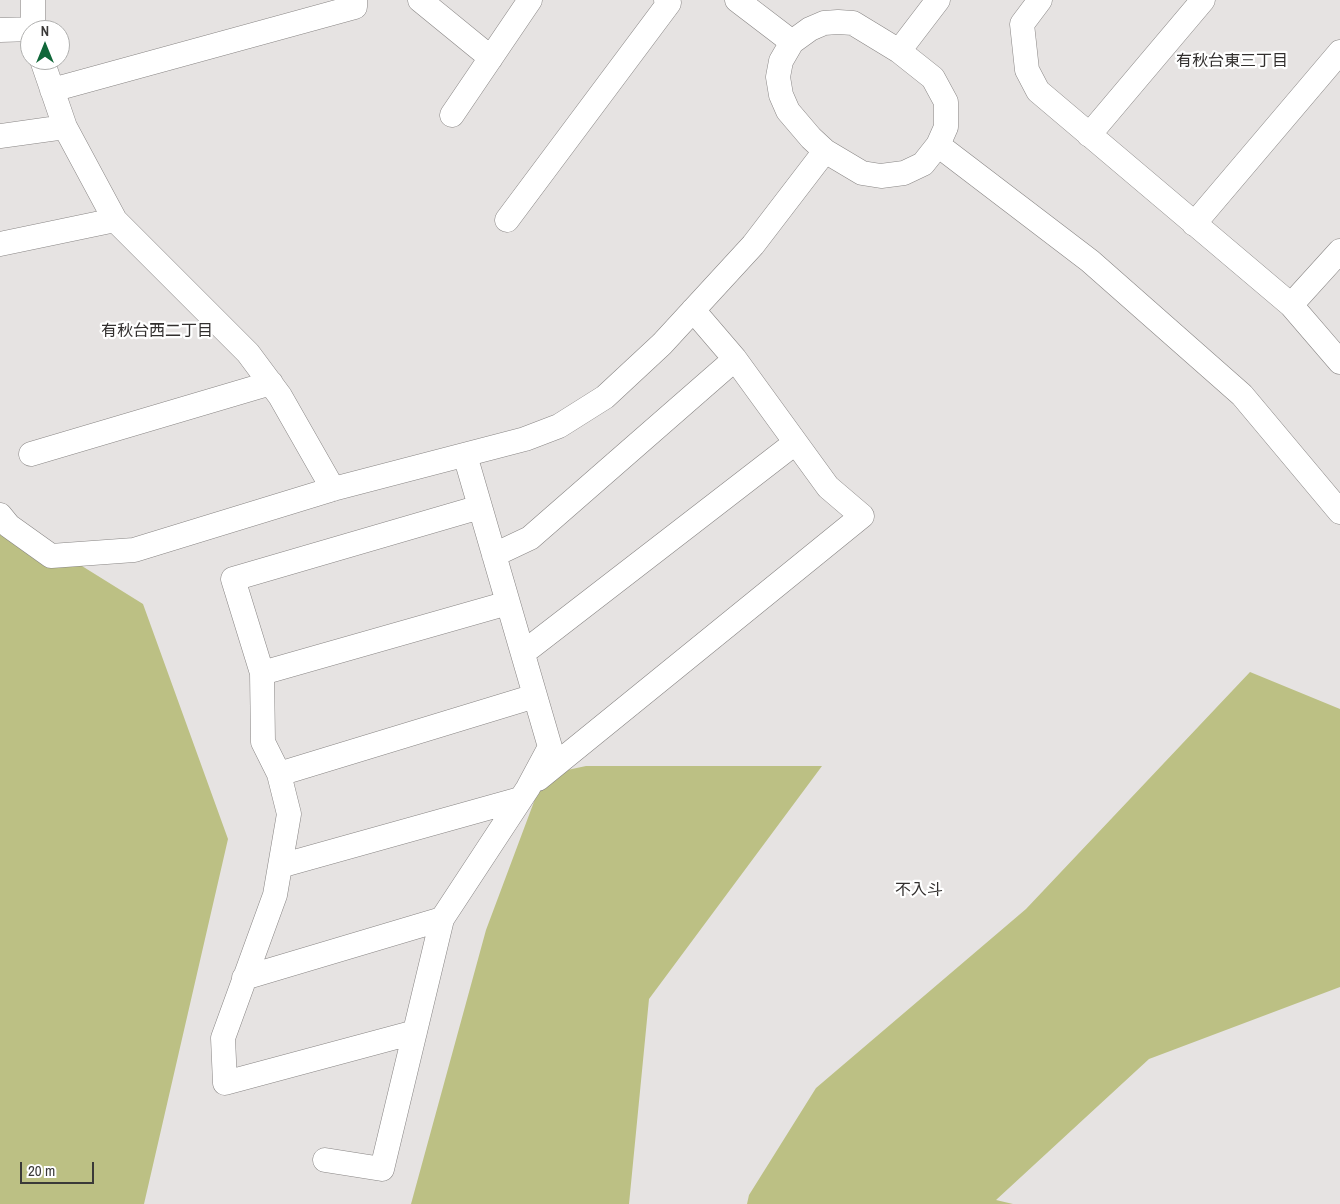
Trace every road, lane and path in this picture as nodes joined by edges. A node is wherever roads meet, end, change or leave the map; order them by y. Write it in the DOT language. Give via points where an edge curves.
graph roads {
  1 [pos="33,0"];
  2 [pos="355,0"];
  3 [pos="420,0"];
  4 [pos="530,0"];
  5 [pos="666,0"];
  6 [pos="737,0"];
  7 [pos="938,0"];
  8 [pos="1040,0"];
  9 [pos="1203,0"];
  10 [pos="33,20"];
  11 [pos="0,30"];
  12 [pos="20,30"];
  13 [pos="792,42"];
  14 [pos="899,51"];
  15 [pos="1340,52"];
  16 [pos="491,58"];
  17 [pos="45,70"];
  18 [pos="52,90"];
  19 [pos="452,115"];
  20 [pos="65,127"];
  21 [pos="1089,135"];
  22 [pos="0,136"];
  23 [pos="938,145"];
  24 [pos="825,150"];
  25 [pos="115,220"];
  26 [pos="507,220"];
  27 [pos="1194,224"];
  28 [pos="0,244"];
  29 [pos="1340,251"];
  30 [pos="1291,305"];
  31 [pos="693,310"];
  32 [pos="735,359"];
  33 [pos="1340,362"];
  34 [pos="271,383"];
  35 [pos="794,443"];
  36 [pos="31,454"];
  37 [pos="465,455"];
  38 [pos="333,489"];
  39 [pos="480,507"];
  40 [pos="1340,512"];
  41 [pos="0,515"];
  42 [pos="494,555"];
  43 [pos="508,603"];
  44 [pos="522,653"];
  45 [pos="262,673"];
  46 [pos="535,696"];
  47 [pos="279,774"];
  48 [pos="524,793"];
  49 [pos="280,866"];
  50 [pos="442,919"];
  51 [pos="244,978"];
  52 [pos="415,1032"];
  53 [pos="325,1160"];
  1 -- 10 [label="street"];
  2 -- 18 [label="street" via="355,6"];
  3 -- 16 [label="street"];
  4 -- 16 [label="street"];
  5 -- 26 [label="street" via="669,3"];
  6 -- 13 [label="street"];
  7 -- 14 [label="street"];
  8 -- 21 [label="street" via="1022,24 1027,70 1038,91"];
  9 -- 21 [label="street"];
  11 -- 12 [label="street"];
  13 -- 14 [label="street" via="824,23 853,23"];
  13 -- 24 [label="street" via="780,61 780,96 798,125"];
  14 -- 23 [label="street" via="933,78 946,102 946,127"];
  15 -- 27 [label="street"];
  16 -- 19 [label="street"];
  17 -- 18 [label="street"];
  18 -- 20 [label="street"];
  20 -- 22 [label="street"];
  20 -- 25 [label="street"];
  21 -- 27 [label="street"];
  23 -- 24 [label="street" via="923,164 904,173 881,176 862,173"];
  23 -- 40 [label="street" via="1090,261 1242,395"];
  24 -- 31 [label="street" via="752,245"];
  25 -- 28 [label="street"];
  25 -- 34 [label="street" via="248,353"];
  27 -- 30 [label="street"];
  29 -- 30 [label="street"];
  30 -- 33 [label="street"];
  31 -- 32 [label="street"];
  31 -- 37 [label="street" via="627,378 584,412 541,434"];
  32 -- 35 [label="street"];
  32 -- 42 [label="street" via="530,538"];
  34 -- 36 [label="street"];
  34 -- 38 [label="street"];
  35 -- 44 [label="street"];
  35 -- 48 [label="street" via="828,488 862,516"];
  37 -- 38 [label="street"];
  37 -- 39 [label="street"];
  38 -- 41 [label="street" via="134,550 50,556 9,526"];
  39 -- 42 [label="street"];
  39 -- 45 [label="street" via="233,579"];
  42 -- 43 [label="street"];
  43 -- 44 [label="street"];
  43 -- 45 [label="street"];
  44 -- 46 [label="street"];
  45 -- 47 [label="street" via="263,742"];
  46 -- 47 [label="street"];
  46 -- 48 [label="street" via="550,747"];
  47 -- 49 [label="street" via="289,814"];
  48 -- 49 [label="street"];
  48 -- 50 [label="street"];
  49 -- 51 [label="street" via="275,895"];
  50 -- 51 [label="street"];
  50 -- 52 [label="street"];
  51 -- 52 [label="street" via="224,1038 226,1083"];
  52 -- 53 [label="street" via="382,1169"];
}
